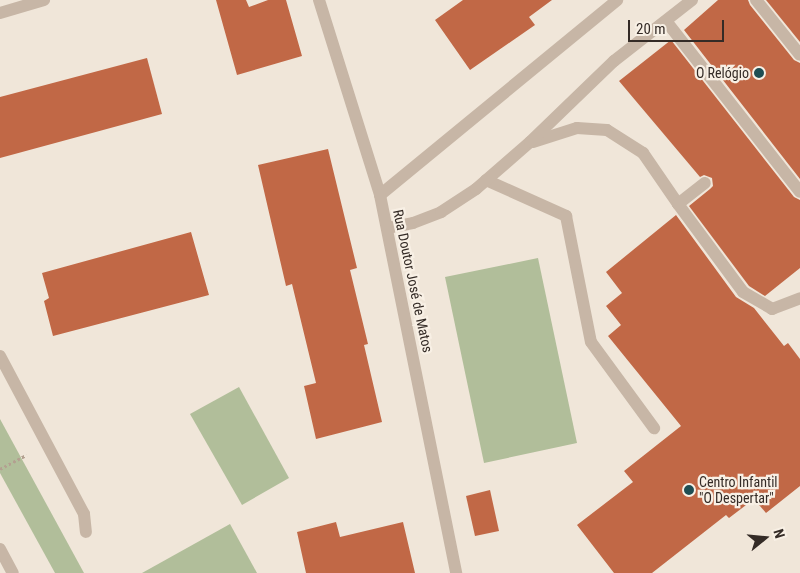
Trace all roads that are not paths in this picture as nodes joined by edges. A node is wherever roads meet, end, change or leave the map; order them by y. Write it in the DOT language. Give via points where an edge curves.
graph roads {
  1 [pos="44,0"];
  2 [pos="319,0"];
  3 [pos="617,0"];
  4 [pos="692,0"];
  5 [pos="756,0"];
  6 [pos="0,13"];
  7 [pos="666,21"];
  8 [pos="800,55"];
  9 [pos="530,142"];
  10 [pos="486,180"];
  11 [pos="705,183"];
  12 [pos="800,192"];
  13 [pos="380,195"];
  14 [pos="678,204"];
  15 [pos="387,228"];
  16 [pos="800,298"];
  17 [pos="0,356"];
  18 [pos="654,428"];
  19 [pos="86,532"];
  20 [pos="0,549"];
  21 [pos="13,573"];
  22 [pos="456,573"];
  1 -- 6 [label="street"];
  2 -- 13 [label="street, Rua Doutor José de Matos"];
  3 -- 13 [label="street"];
  4 -- 7 [label="street"];
  5 -- 8 [label="street"];
  7 -- 9 [label="street" via="614,62"];
  7 -- 12 [label="street"];
  9 -- 10 [label="street"];
  9 -- 14 [label="street" via="577,128 607,130 643,153"];
  10 -- 15 [label="street" via="441,212"];
  10 -- 18 [label="street" via="566,216 591,342"];
  11 -- 14 [label="street"];
  13 -- 15 [label="street, Rua Doutor José de Matos"];
  14 -- 16 [label="street" via="743,292 772,310"];
  15 -- 22 [label="street, Rua Doutor José de Matos"];
  17 -- 19 [label="street" via="84,514"];
  20 -- 21 [label="street"];
}
